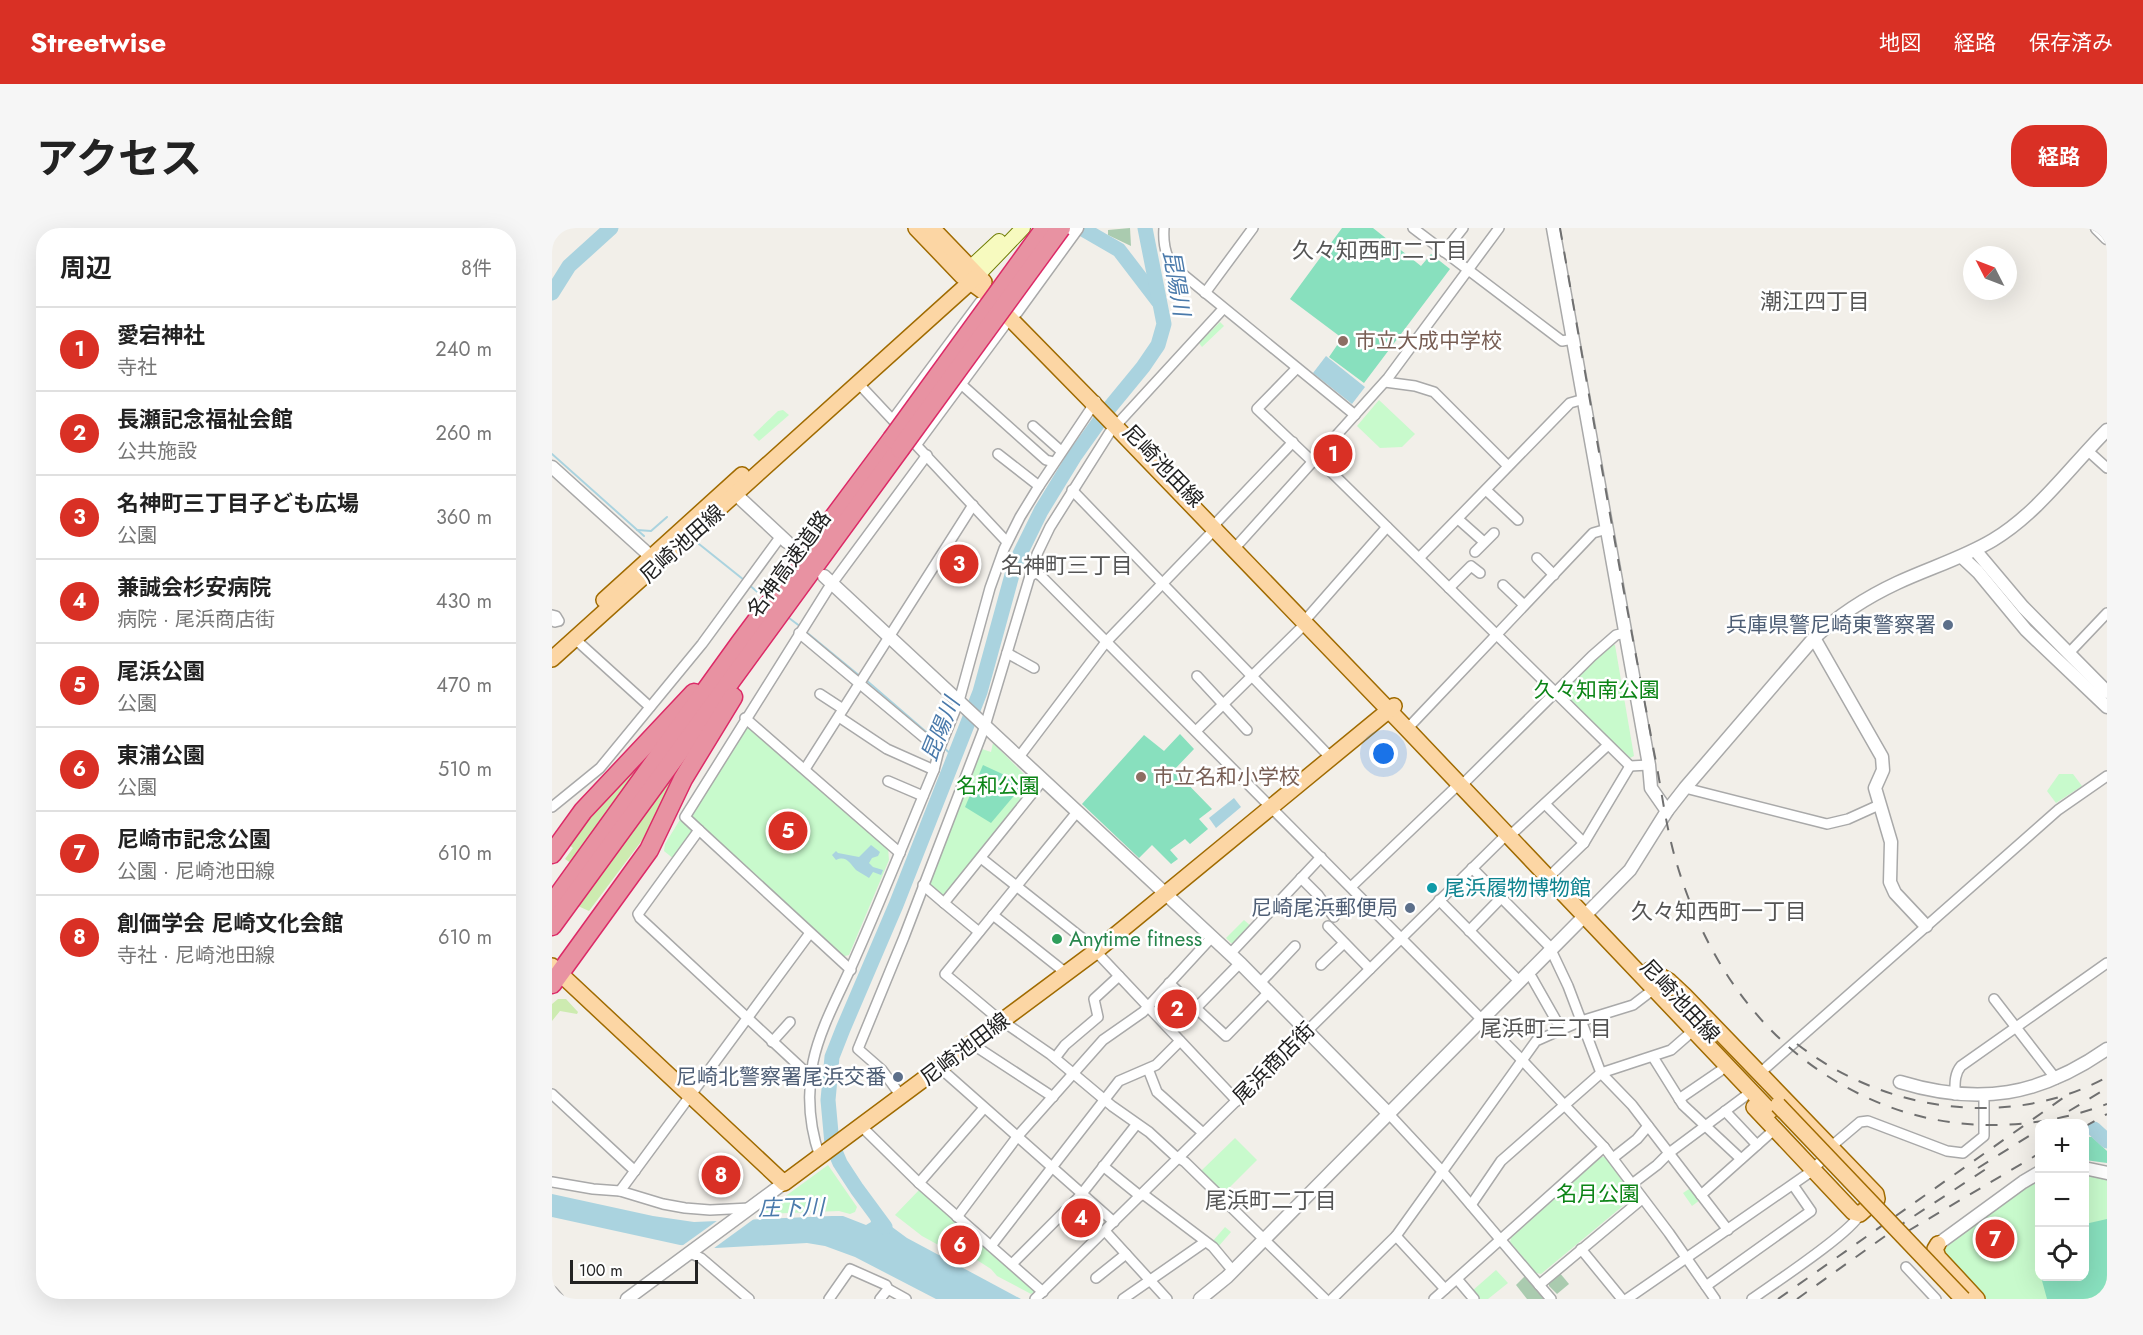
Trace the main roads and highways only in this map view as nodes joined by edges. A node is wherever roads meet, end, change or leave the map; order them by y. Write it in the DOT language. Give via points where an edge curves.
graph roads {
  1 [pos="916,228"];
  2 [pos="932,228"];
  3 [pos="1010,228"];
  4 [pos="1023,228"];
  5 [pos="1045,228"];
  6 [pos="1061,228"];
  7 [pos="970,275"];
  8 [pos="1056,365"];
  9 [pos="1097,402"];
  10 [pos="903,444"];
  11 [pos="733,491"];
  12 [pos="655,560"];
  13 [pos="796,592"];
  14 [pos="740,644"];
  15 [pos="552,645"];
  16 [pos="552,659"];
  17 [pos="1392,708"];
  18 [pos="1511,833"];
  19 [pos="552,854"];
  20 [pos="552,904"];
  21 [pos="1589,913"];
  22 [pos="552,926"];
  23 [pos="555,974"];
  24 [pos="1647,974"];
  25 [pos="1774,1108"];
  26 [pos="1938,1244"];
  27 [pos="1949,1299"];
  28 [pos="1963,1299"];
  29 [pos="1977,1299"];
  1 -- 7 [label="main road, 尼崎池田線"];
  2 -- 7 [label="main road, 尼崎池田線"];
  3 -- 7 [label="main road"];
  4 -- 7 [label="main road"];
  5 -- 10 [label="highway, 名神高速道路, bridge"];
  6 -- 10 [label="highway, 名神高速道路, bridge"];
  7 -- 8 [label="main road, 尼崎池田線"];
  7 -- 8 [label="main road, 尼崎池田線" via="980,302"];
  7 -- 9 [label="main road, 尼崎池田線" via="1016,312"];
  7 -- 11 [label="main road, 尼崎池田線"];
  7 -- 11 [label="main road, 尼崎池田線" via="859,384"];
  8 -- 9 [label="main road, 尼崎池田線"];
  9 -- 17 [label="main road, 尼崎池田線"];
  10 -- 13 [label="highway, 名神高速道路"];
  10 -- 14 [label="highway, 名神高速道路"];
  11 -- 12 [label="main road, 尼崎池田線"];
  12 -- 15 [label="main road, 尼崎池田線"];
  12 -- 16 [label="main road, 尼崎池田線"];
  13 -- 22 [label="highway, 名神高速道路"];
  13 -- 23 [label="highway" via="683,779 649,850"];
  14 -- 19 [label="highway" via="584,811"];
  14 -- 20 [label="highway, 名神高速道路"];
  17 -- 18 [label="main road, 尼崎池田線"];
  17 -- 23 [label="main road, 尼崎池田線" via="1096,951 784,1184"];
  18 -- 21 [label="main road, 尼崎池田線"];
  18 -- 21 [label="main road, 尼崎池田線" via="1554,872"];
  21 -- 24 [label="main road, 尼崎池田線"];
  24 -- 24 [label="main road" via="1669,981 1684,995 1877,1199 1860,1214 1853,1212 1687,1036 1650,992"];
  24 -- 25 [label="main road, 尼崎池田線"];
  25 -- 27 [label="main road, 尼崎池田線"];
  25 -- 28 [label="main road, 尼崎池田線, bridge"];
  26 -- 29 [label="main road" via="1938,1257"];
}
